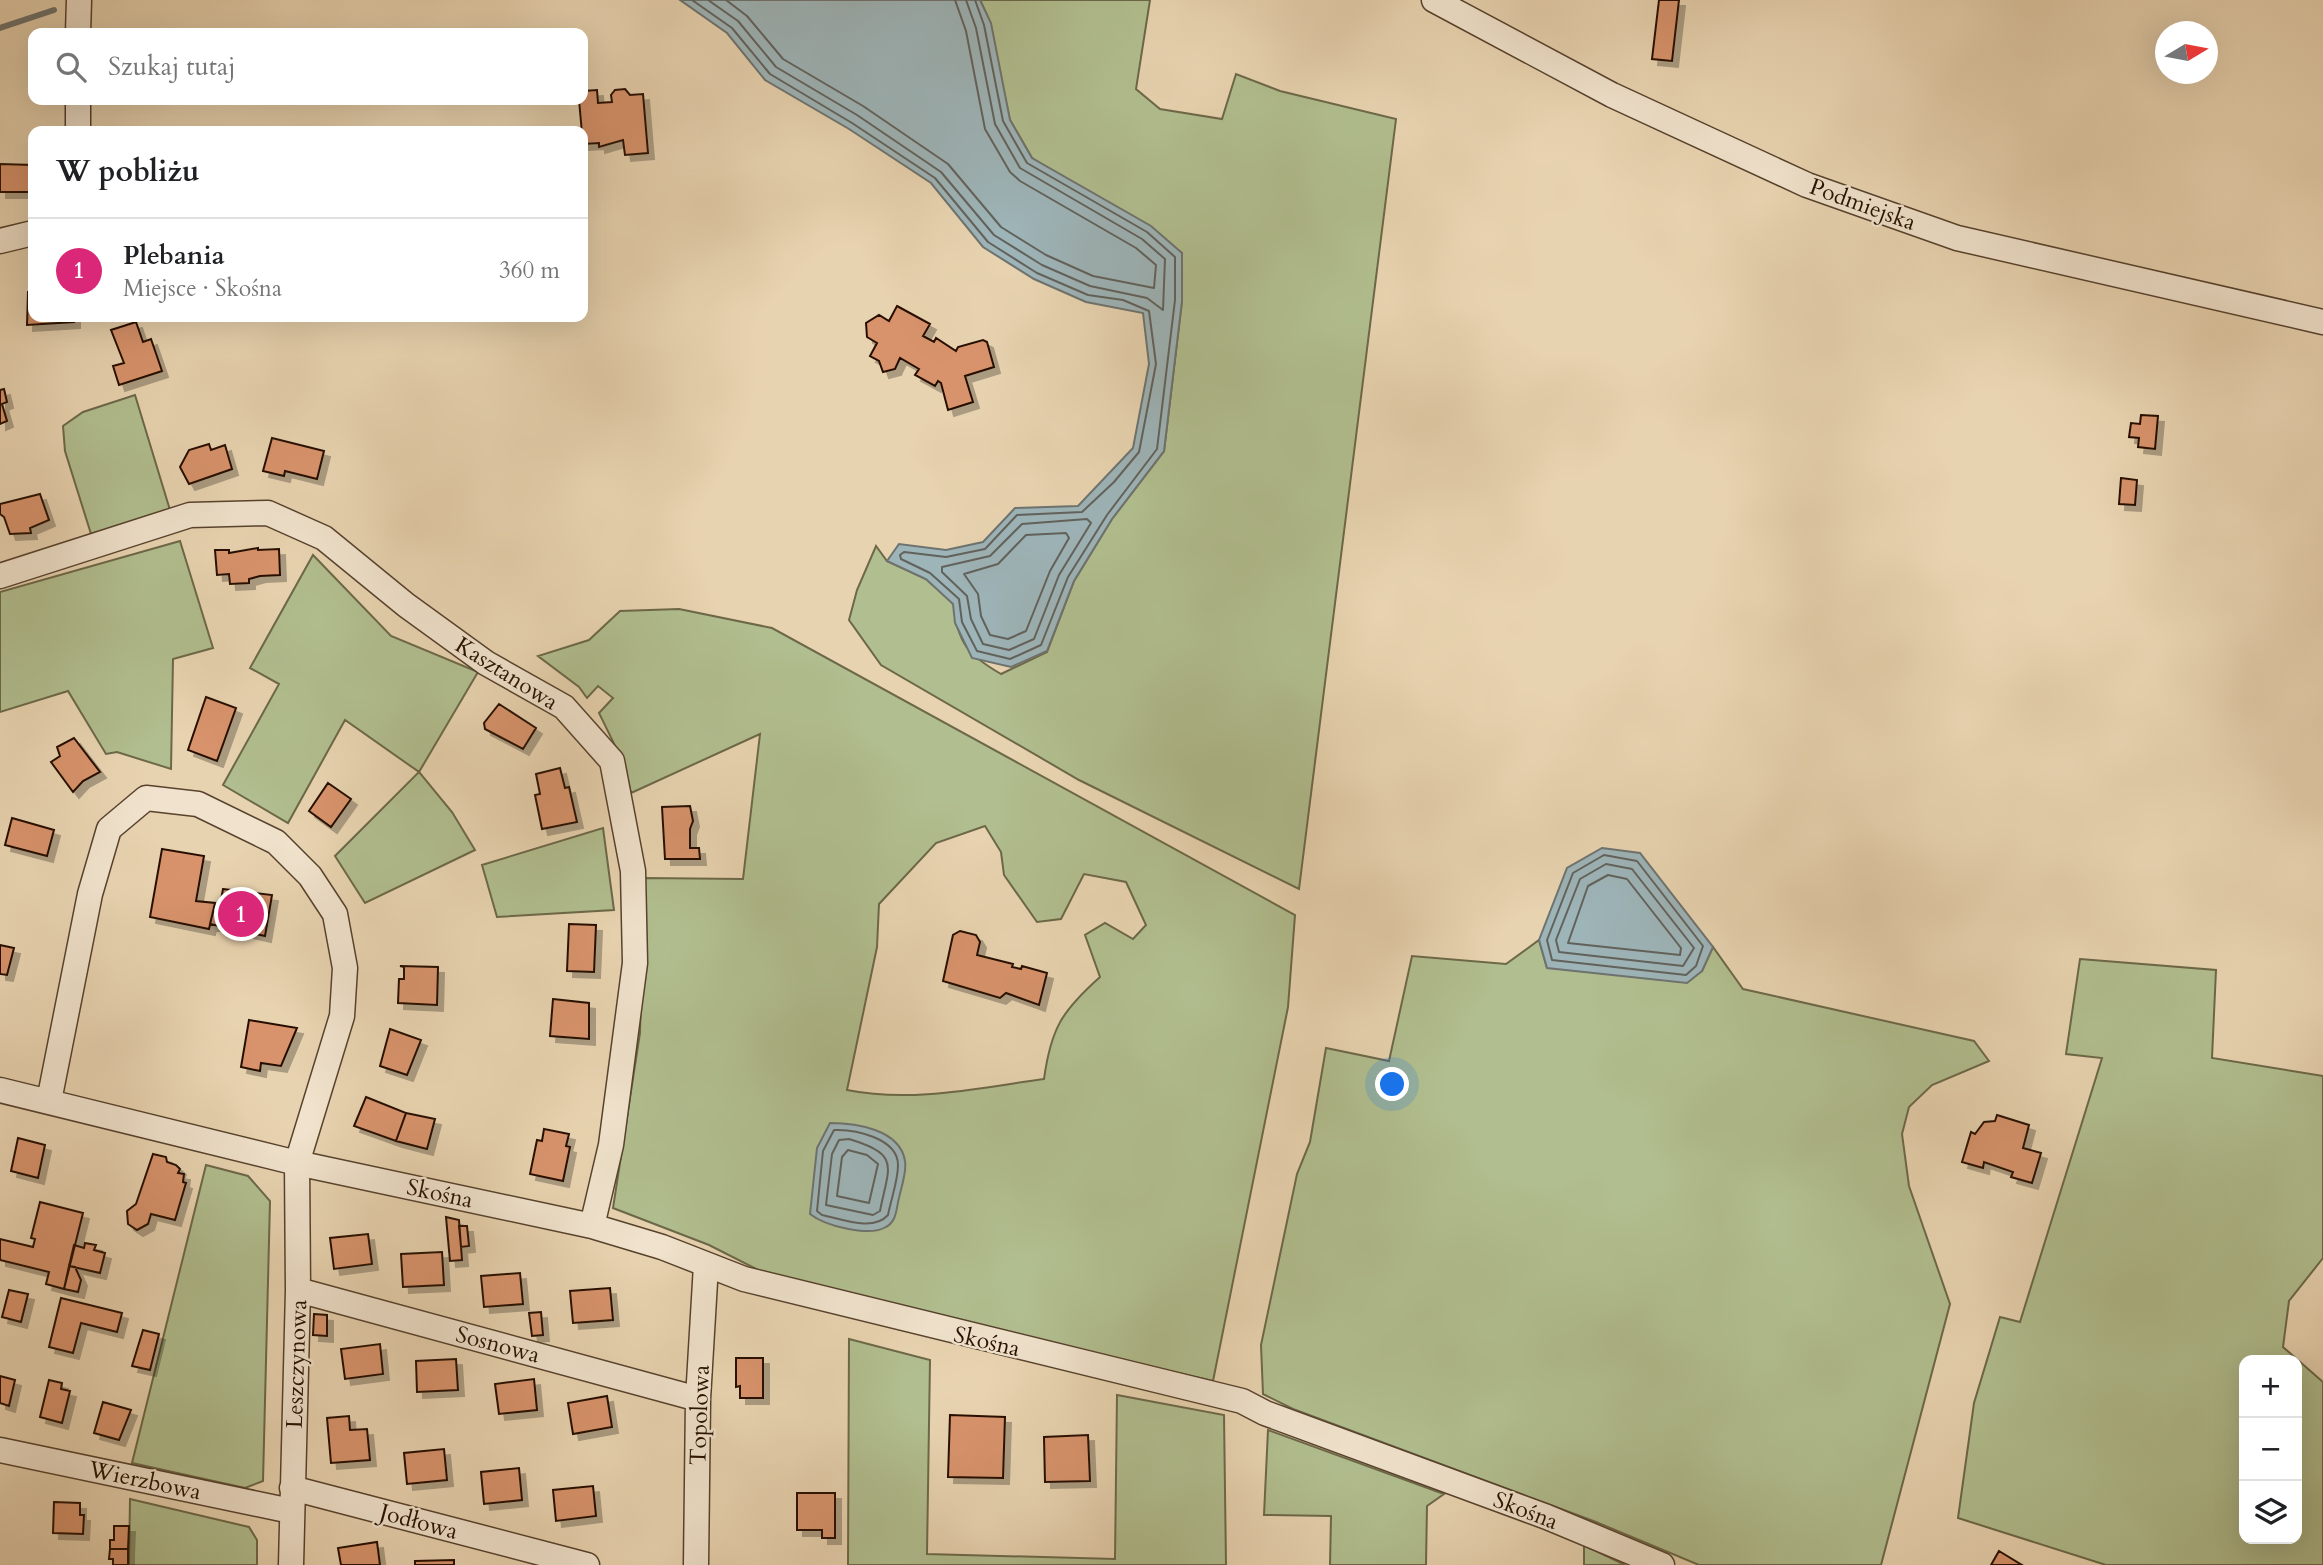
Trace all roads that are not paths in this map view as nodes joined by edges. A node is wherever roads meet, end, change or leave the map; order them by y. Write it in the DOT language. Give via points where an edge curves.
graph roads {
  1 [pos="79,0"];
  2 [pos="1434,0"];
  3 [pos="1472,10"];
  4 [pos="78,28"];
  5 [pos="78,105"];
  6 [pos="78,126"];
  7 [pos="28,234"];
  8 [pos="0,241"];
  9 [pos="2323,322"];
  10 [pos="0,576"];
  11 [pos="2,1097"];
  12 [pos="49,1101"];
  13 [pos="297,1163"];
  14 [pos="592,1226"];
  15 [pos="706,1265"];
  16 [pos="299,1290"];
  17 [pos="698,1399"];
  18 [pos="0,1450"];
  19 [pos="291,1500"];
  20 [pos="291,1565"];
  21 [pos="587,1565"];
  22 [pos="696,1565"];
  23 [pos="1662,1565"];
  1 -- 4 [label="street"];
  2 -- 3 [label="street, Podmiejska"];
  3 -- 9 [label="street, Podmiejska" via="1612,95 1807,185 1944,234"];
  5 -- 6 [label="street"];
  7 -- 8 [label="street"];
  10 -- 14 [label="street, Kasztanowa" via="190,515 268,513 324,538 486,663 564,707 612,761 633,871 635,963 611,1145"];
  11 -- 12 [label="street, Skośna"];
  12 -- 13 [label="street, Skośna"];
  12 -- 13 [label="street" via="90,894 109,829 146,798 198,804 276,842 310,876 335,914 345,968 342,1016"];
  13 -- 14 [label="street, Skośna"];
  13 -- 16 [label="street, Leszczynowa"];
  14 -- 15 [label="street, Skośna"];
  15 -- 17 [label="street, Topolowa"];
  15 -- 23 [label="street, Skośna" via="930,1327 1242,1401"];
  16 -- 17 [label="street, Sosnowa"];
  16 -- 19 [label="street, Leszczynowa"];
  17 -- 22 [label="street, Topolowa"];
  18 -- 19 [label="street, Wierzbowa"];
  19 -- 20 [label="street, Leszczynowa"];
  19 -- 21 [label="street, Jodłowa"];
}
